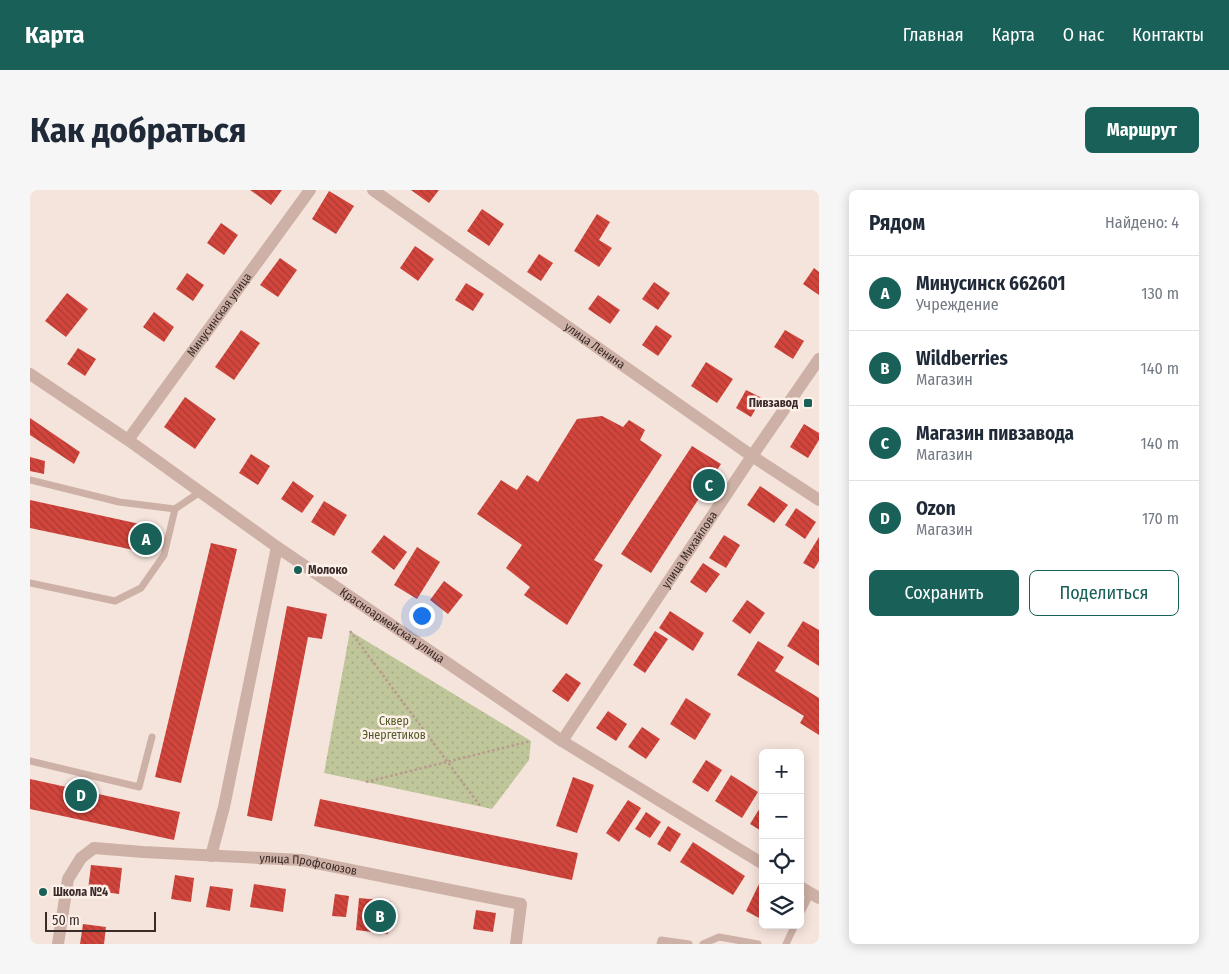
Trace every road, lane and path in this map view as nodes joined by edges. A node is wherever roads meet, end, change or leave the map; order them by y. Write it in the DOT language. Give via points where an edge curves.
graph roads {
  1 [pos="310,190"];
  2 [pos="373,190"];
  3 [pos="819,359"];
  4 [pos="30,374"];
  5 [pos="128,440"];
  6 [pos="752,456"];
  7 [pos="30,480"];
  8 [pos="200,492"];
  9 [pos="819,500"];
  10 [pos="175,510"];
  11 [pos="277,547"];
  12 [pos="30,583"];
  13 [pos="350,631"];
  14 [pos="152,737"];
  15 [pos="531,741"];
  16 [pos="562,741"];
  17 [pos="30,761"];
  18 [pos="448,762"];
  19 [pos="366,782"];
  20 [pos="481,807"];
  21 [pos="211,856"];
  22 [pos="759,862"];
  23 [pos="810,893"];
  24 [pos="804,906"];
  25 [pos="793,929"];
  26 [pos="58,944"];
  27 [pos="516,944"];
  28 [pos="660,944"];
  29 [pos="689,944"];
  30 [pos="703,944"];
  31 [pos="758,944"];
  32 [pos="786,944"];
  1 -- 5 [label="street, Минусинская улица"];
  2 -- 6 [label="street, улица Ленина"];
  3 -- 6 [label="street, улица Михайлова"];
  4 -- 5 [label="street, Красноармейская улица"];
  5 -- 8 [label="street, Красноармейская улица"];
  6 -- 9 [label="street, улица Ленина"];
  6 -- 16 [label="street, улица Михайлова"];
  7 -- 10 [label="lane" via="119,502"];
  8 -- 10 [label="lane"];
  8 -- 11 [label="street, Красноармейская улица"];
  10 -- 12 [label="lane" via="164,555 141,588 115,601"];
  11 -- 16 [label="street, Красноармейская улица"];
  11 -- 21 [label="street"];
  13 -- 18 [label="path"];
  14 -- 17 [label="lane" via="139,787"];
  15 -- 18 [label="path"];
  16 -- 22 [label="street, Красноармейская улица"];
  18 -- 19 [label="path"];
  18 -- 20 [label="path"];
  21 -- 26 [label="street, улица Профсоюзов" via="94,848 82,858 68,879"];
  21 -- 27 [label="street, улица Профсоюзов" via="301,860 521,904"];
  23 -- 24 [label="lane"];
  25 -- 32 [label="lane"];
  28 -- 29 [label="lane" via="661,940"];
  30 -- 31 [label="lane" via="719,937"];
}
